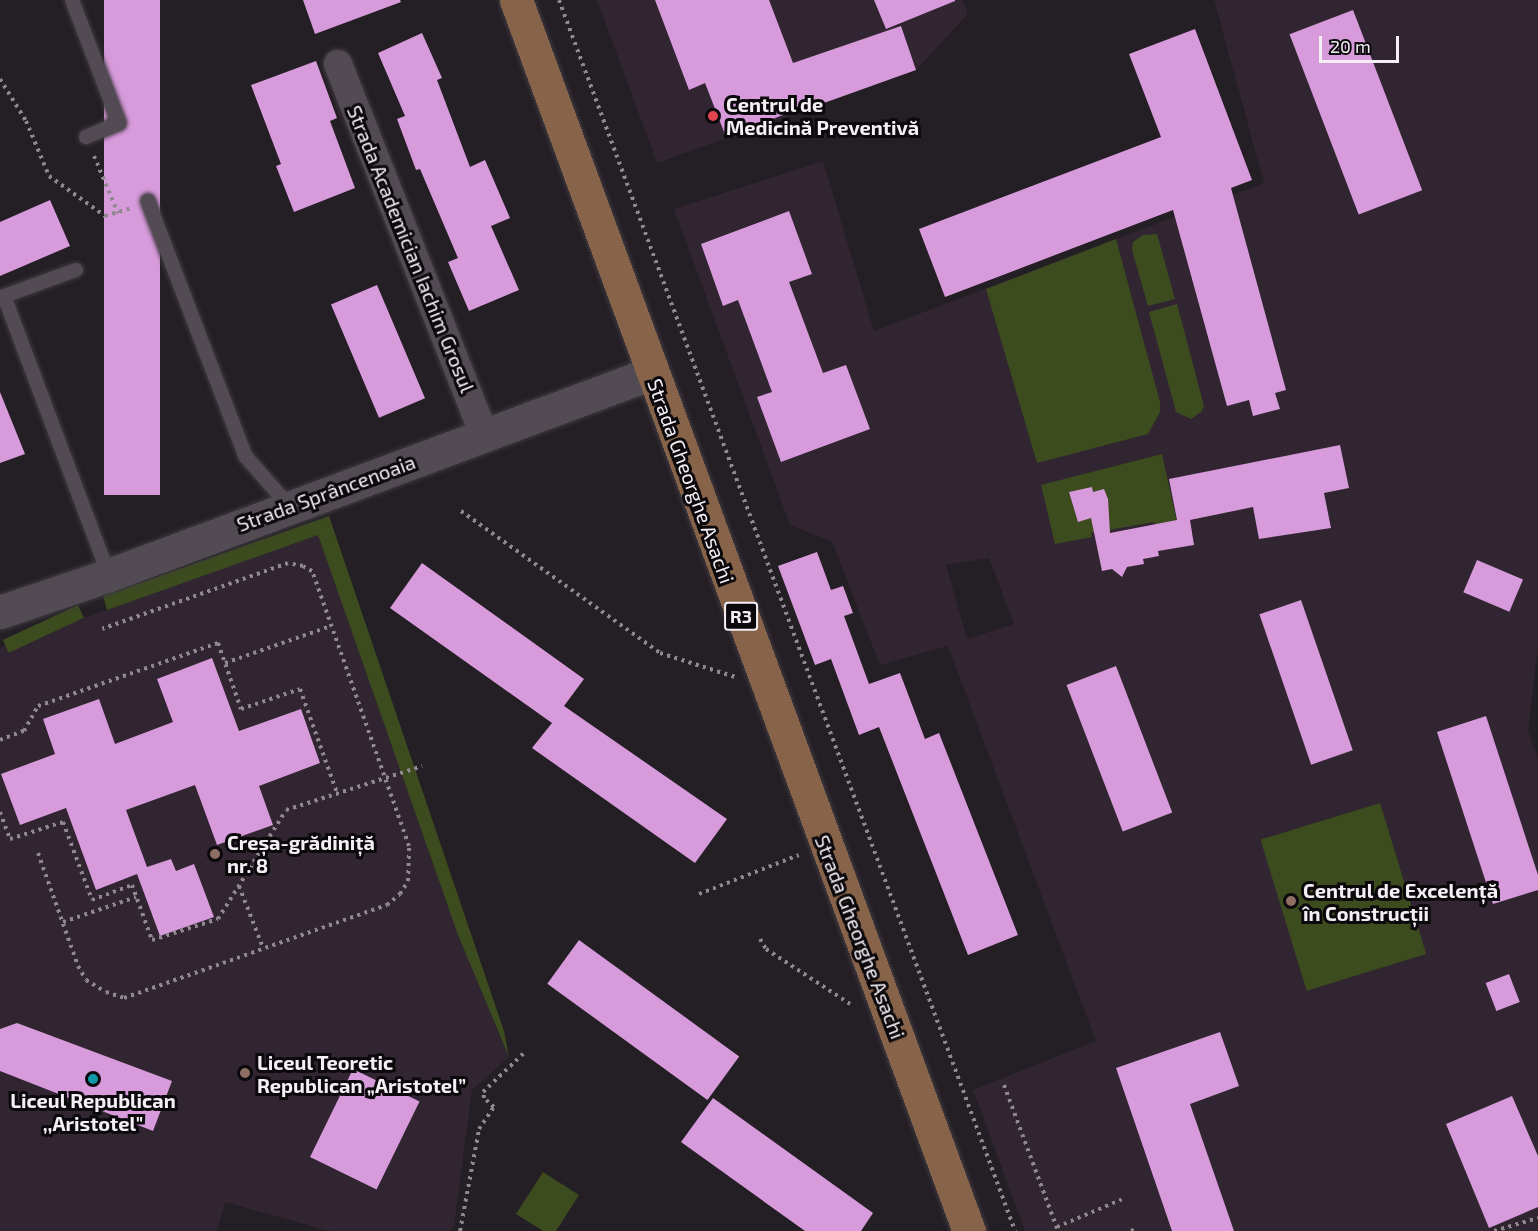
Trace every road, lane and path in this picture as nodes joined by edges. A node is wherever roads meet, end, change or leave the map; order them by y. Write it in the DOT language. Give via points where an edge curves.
graph roads {
  1 [pos="72,0"];
  2 [pos="516,0"];
  3 [pos="559,0"];
  4 [pos="338,64"];
  5 [pos="0,79"];
  6 [pos="86,136"];
  7 [pos="148,201"];
  8 [pos="118,213"];
  9 [pos="76,270"];
  10 [pos="652,373"];
  11 [pos="484,434"];
  12 [pos="289,507"];
  13 [pos="461,511"];
  14 [pos="109,575"];
  15 [pos="0,612"];
  16 [pos="331,626"];
  17 [pos="102,629"];
  18 [pos="225,663"];
  19 [pos="738,678"];
  20 [pos="0,740"];
  21 [pos="422,766"];
  22 [pos="384,778"];
  23 [pos="337,793"];
  24 [pos="0,812"];
  25 [pos="825,845"];
  26 [pos="38,853"];
  27 [pos="239,885"];
  28 [pos="699,894"];
  29 [pos="136,897"];
  30 [pos="63,922"];
  31 [pos="760,939"];
  32 [pos="263,948"];
  33 [pos="861,1011"];
  34 [pos="525,1052"];
  35 [pos="1004,1085"];
  36 [pos="1125,1198"];
  37 [pos="1538,1218"];
  38 [pos="1058,1229"];
  39 [pos="460,1231"];
  40 [pos="969,1231"];
  41 [pos="1015,1231"];
  42 [pos="1494,1231"];
  1 -- 6 [label="lane" via="119,123"];
  2 -- 10 [label="main road, Strada Gheorghe Asachi / R3"];
  3 -- 41 [label="path"];
  4 -- 11 [label="street, Strada Academician Iachim Grosul"];
  5 -- 8 [label="path" via="26,121 49,176 105,216"];
  6 -- 8 [label="path"];
  7 -- 8 [label="path"];
  7 -- 12 [label="lane" via="246,457"];
  9 -- 14 [label="lane" via="4,296"];
  10 -- 11 [label="street, Strada Sprâncenoaia"];
  10 -- 25 [label="main road, Strada Gheorghe Asachi / R3"];
  11 -- 12 [label="street, Strada Sprâncenoaia"];
  12 -- 14 [label="street, Strada Sprâncenoaia"];
  13 -- 19 [label="path" via="660,653"];
  14 -- 15 [label="street, Strada Sprâncenoaia"];
  16 -- 17 [label="path" via="312,571 288,563"];
  16 -- 18 [label="path"];
  16 -- 22 [label="path"];
  18 -- 20 [label="path" via="218,643 38,706 24,731"];
  18 -- 23 [label="path" via="241,709 300,689"];
  21 -- 22 [label="path"];
  22 -- 23 [label="path"];
  22 -- 32 [label="path" via="409,846 408,881 400,894 387,905"];
  23 -- 27 [label="path" via="286,810"];
  24 -- 29 [label="path" via="10,839 63,822 92,900 132,885"];
  25 -- 28 [label="path"];
  25 -- 40 [label="main road, Strada Gheorghe Asachi / R3"];
  26 -- 30 [label="path"];
  27 -- 29 [label="path" via="218,919 152,940"];
  27 -- 32 [label="path"];
  29 -- 30 [label="path"];
  30 -- 32 [label="path" via="86,980 124,998"];
  31 -- 33 [label="path" via="766,949"];
  34 -- 39 [label="path" via="483,1092 494,1107 479,1129"];
  35 -- 38 [label="path"];
  36 -- 38 [label="path"];
  37 -- 42 [label="path"];
}
